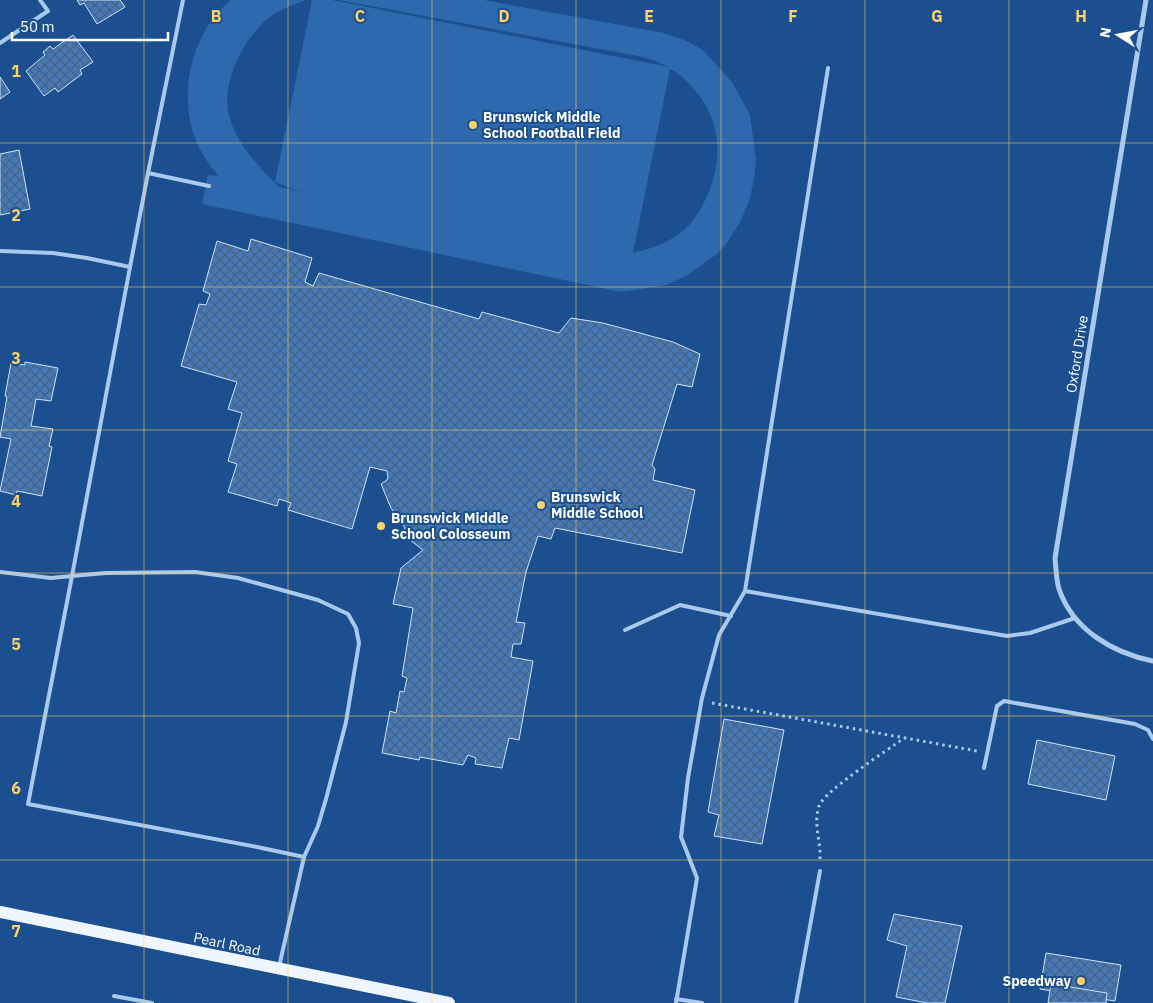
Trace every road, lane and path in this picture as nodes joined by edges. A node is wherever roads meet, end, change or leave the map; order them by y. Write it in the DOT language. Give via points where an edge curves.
graph roads {
  1 [pos="40,0"];
  2 [pos="183,0"];
  3 [pos="1146,0"];
  4 [pos="0,43"];
  5 [pos="828,68"];
  6 [pos="148,173"];
  7 [pos="209,186"];
  8 [pos="0,251"];
  9 [pos="130,267"];
  10 [pos="0,572"];
  11 [pos="72,576"];
  12 [pos="745,591"];
  13 [pos="731,616"];
  14 [pos="1075,618"];
  15 [pos="625,630"];
  16 [pos="1153,661"];
  17 [pos="702,701"];
  18 [pos="905,738"];
  19 [pos="1153,738"];
  20 [pos="987,753"];
  21 [pos="984,768"];
  22 [pos="304,857"];
  23 [pos="820,871"];
  24 [pos="0,912"];
  25 [pos="279,969"];
  26 [pos="114,996"];
  27 [pos="676,1001"];
  28 [pos="152,1003"];
  29 [pos="449,1003"];
  30 [pos="702,1003"];
  31 [pos="796,1003"];
  1 -- 4 [label="lane" via="48,11"];
  2 -- 6 [label="lane"];
  3 -- 14 [label="street, Oxford Drive" via="1055,558 1059,588"];
  5 -- 12 [label="lane"];
  6 -- 7 [label="lane"];
  6 -- 9 [label="lane"];
  8 -- 9 [label="lane" via="87,258"];
  9 -- 11 [label="lane"];
  10 -- 11 [label="lane" via="51,578"];
  11 -- 22 [label="lane" via="28,804"];
  11 -- 22 [label="lane" via="195,572 238,578 294,593 348,614 356,628 359,643 352,694 326,799"];
  12 -- 13 [label="lane"];
  12 -- 14 [label="lane" via="1007,636 1030,633"];
  13 -- 15 [label="lane" via="680,604"];
  13 -- 17 [label="lane" via="719,635"];
  14 -- 16 [label="street, Oxford Drive" via="1096,638 1115,649"];
  17 -- 18 [label="path"];
  17 -- 27 [label="lane" via="681,837 697,878"];
  18 -- 20 [label="path"];
  18 -- 23 [label="path" via="847,778 819,804 816,830"];
  19 -- 20 [label="lane" via="1148,730 1135,724 1004,701 997,706"];
  20 -- 21 [label="lane"];
  22 -- 25 [label="lane"];
  23 -- 31 [label="lane"];
  24 -- 25 [label="main road, Pearl Road"];
  25 -- 29 [label="main road, Pearl Road"];
  26 -- 28 [label="lane"];
  27 -- 30 [label="lane"];
}
